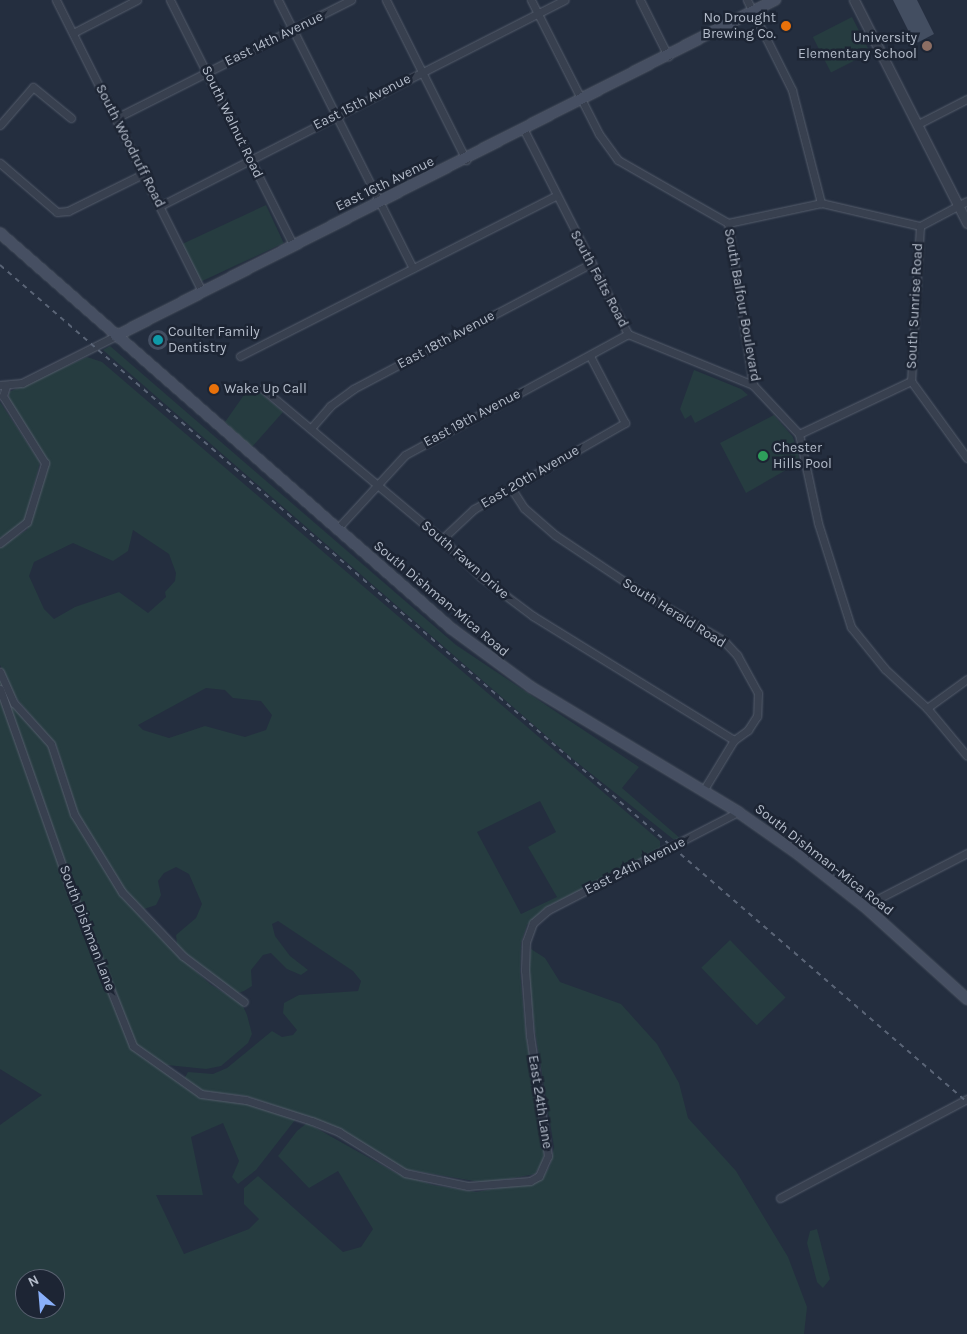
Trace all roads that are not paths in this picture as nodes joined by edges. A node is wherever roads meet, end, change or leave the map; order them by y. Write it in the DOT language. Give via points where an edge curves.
graph roads {
  1 [pos="56,0"];
  2 [pos="137,0"];
  3 [pos="170,0"];
  4 [pos="278,0"];
  5 [pos="351,0"];
  6 [pos="386,0"];
  7 [pos="531,0"];
  8 [pos="565,0"];
  9 [pos="640,0"];
  10 [pos="747,0"];
  11 [pos="775,0"];
  12 [pos="854,0"];
  13 [pos="753,11"];
  14 [pos="539,14"];
  15 [pos="294,30"];
  16 [pos="73,33"];
  17 [pos="668,56"];
  18 [pos="207,72"];
  19 [pos="421,72"];
  20 [pos="967,98"];
  21 [pos="582,99"];
  22 [pos="336,116"];
  23 [pos="71,118"];
  24 [pos="116,118"];
  25 [pos="0,124"];
  26 [pos="918,124"];
  27 [pos="524,130"];
  28 [pos="250,159"];
  29 [pos="466,160"];
  30 [pos="0,163"];
  31 [pos="143,174"];
  32 [pos="556,196"];
  33 [pos="380,201"];
  34 [pos="967,201"];
  35 [pos="821,203"];
  36 [pos="160,206"];
  37 [pos="958,206"];
  38 [pos="728,223"];
  39 [pos="967,223"];
  40 [pos="920,226"];
  41 [pos="0,233"];
  42 [pos="293,245"];
  43 [pos="590,264"];
  44 [pos="413,268"];
  45 [pos="202,292"];
  46 [pos="628,334"];
  47 [pos="116,336"];
  48 [pos="240,356"];
  49 [pos="590,356"];
  50 [pos="911,380"];
  51 [pos="3,385"];
  52 [pos="753,385"];
  53 [pos="263,389"];
  54 [pos="312,427"];
  55 [pos="799,434"];
  56 [pos="967,458"];
  57 [pos="377,485"];
  58 [pos="511,488"];
  59 [pos="337,530"];
  60 [pos="442,540"];
  61 [pos="0,543"];
  62 [pos="0,672"];
  63 [pos="967,679"];
  64 [pos="0,689"];
  65 [pos="927,708"];
  66 [pos="734,740"];
  67 [pos="967,756"];
  68 [pos="703,791"];
  69 [pos="738,812"];
  70 [pos="967,853"];
  71 [pos="864,906"];
  72 [pos="533,923"];
  73 [pos="967,999"];
  74 [pos="244,1002"];
  75 [pos="967,1099"];
  76 [pos="246,1100"];
  77 [pos="780,1198"];
  1 -- 16 [label="street, South Woodruff Road"];
  2 -- 16 [label="street"];
  3 -- 18 [label="street, South Walnut Road"];
  4 -- 15 [label="street"];
  5 -- 15 [label="street, East 14th Avenue"];
  6 -- 19 [label="street"];
  7 -- 14 [label="street, South Balfour Boulevard"];
  8 -- 14 [label="street, East 15th Avenue"];
  9 -- 17 [label="street"];
  10 -- 13 [label="street"];
  11 -- 13 [label="main road, East 16th Avenue"];
  12 -- 26 [label="street"];
  13 -- 17 [label="main road, East 16th Avenue"];
  13 -- 35 [label="street" via="792,90"];
  14 -- 19 [label="street, East 15th Avenue"];
  14 -- 21 [label="street, South Balfour Boulevard"];
  15 -- 18 [label="street, East 14th Avenue"];
  15 -- 22 [label="street"];
  16 -- 24 [label="street, South Woodruff Road"];
  17 -- 21 [label="main road, East 16th Avenue"];
  18 -- 24 [label="street, East 14th Avenue"];
  18 -- 28 [label="street, South Walnut Road"];
  19 -- 22 [label="street, East 15th Avenue"];
  19 -- 29 [label="street"];
  20 -- 26 [label="street"];
  21 -- 27 [label="main road, East 16th Avenue"];
  21 -- 38 [label="street, South Balfour Boulevard" via="599,134 618,160"];
  22 -- 28 [label="street, East 15th Avenue"];
  22 -- 33 [label="street"];
  23 -- 25 [label="street" via="33,87"];
  24 -- 31 [label="street, South Woodruff Road"];
  26 -- 37 [label="street"];
  27 -- 29 [label="main road, East 16th Avenue"];
  27 -- 32 [label="street, South Felts Road"];
  28 -- 36 [label="street, East 15th Avenue"];
  28 -- 42 [label="street, South Walnut Road"];
  29 -- 33 [label="main road, East 16th Avenue"];
  30 -- 31 [label="street" via="57,212 68,211"];
  31 -- 36 [label="street, South Woodruff Road"];
  32 -- 43 [label="street, South Felts Road"];
  32 -- 44 [label="street"];
  33 -- 42 [label="main road, East 16th Avenue"];
  33 -- 44 [label="street"];
  34 -- 37 [label="street"];
  35 -- 38 [label="street"];
  35 -- 40 [label="street"];
  36 -- 45 [label="street, South Woodruff Road"];
  37 -- 39 [label="street"];
  37 -- 40 [label="street"];
  38 -- 52 [label="street, South Balfour Boulevard"];
  40 -- 50 [label="street, South Sunrise Road"];
  41 -- 47 [label="main road, South Dishman-Mica Road"];
  42 -- 45 [label="main road, East 16th Avenue"];
  43 -- 46 [label="street, South Felts Road"];
  43 -- 54 [label="street, East 18th Avenue" via="353,388"];
  44 -- 48 [label="street"];
  45 -- 47 [label="main road, East 16th Avenue"];
  46 -- 49 [label="street, East 19th Avenue"];
  46 -- 52 [label="street, South Felts Road"];
  47 -- 51 [label="street, East 16th Avenue" via="22,383"];
  47 -- 59 [label="main road, South Dishman-Mica Road"];
  49 -- 57 [label="street, East 19th Avenue" via="429,440 405,455"];
  49 -- 58 [label="street, East 20th Avenue" via="625,423"];
  50 -- 55 [label="street"];
  50 -- 56 [label="street, South Sunrise Road"];
  51 -- 61 [label="street" via="3,396 44,464 27,522"];
  52 -- 55 [label="street, South Balfour Boulevard"];
  53 -- 54 [label="street, South Fawn Drive"];
  54 -- 57 [label="street, South Fawn Drive"];
  55 -- 65 [label="street" via="818,523 851,627 885,669"];
  57 -- 59 [label="street, East 19th Avenue"];
  57 -- 60 [label="street, South Fawn Drive"];
  58 -- 60 [label="street, East 20th Avenue" via="474,509"];
  58 -- 66 [label="street, South Herald Road" via="524,508 555,535 639,591 723,640 737,655 758,692 757,716 748,730"];
  59 -- 68 [label="main road, South Dishman-Mica Road" via="500,666"];
  60 -- 66 [label="street, South Fawn Drive" via="481,577 533,616"];
  62 -- 74 [label="street" via="14,703 51,744 74,814 122,892 194,967"];
  63 -- 65 [label="street"];
  64 -- 76 [label="street, South Dishman Lane" via="69,885 133,1046 201,1094"];
  65 -- 67 [label="street"];
  66 -- 68 [label="street, South Herald Road"];
  68 -- 69 [label="main road, South Dishman-Mica Road"];
  69 -- 71 [label="main road, South Dishman-Mica Road"];
  69 -- 72 [label="street, East 24th Avenue" via="548,910"];
  70 -- 71 [label="street"];
  71 -- 73 [label="main road, South Dishman-Mica Road"];
  72 -- 76 [label="street, East 24th Lane" via="526,942 526,979 530,1036 548,1142 548,1156 539,1176 530,1181 489,1187 405,1173 339,1132"];
  75 -- 77 [label="street"];
}
